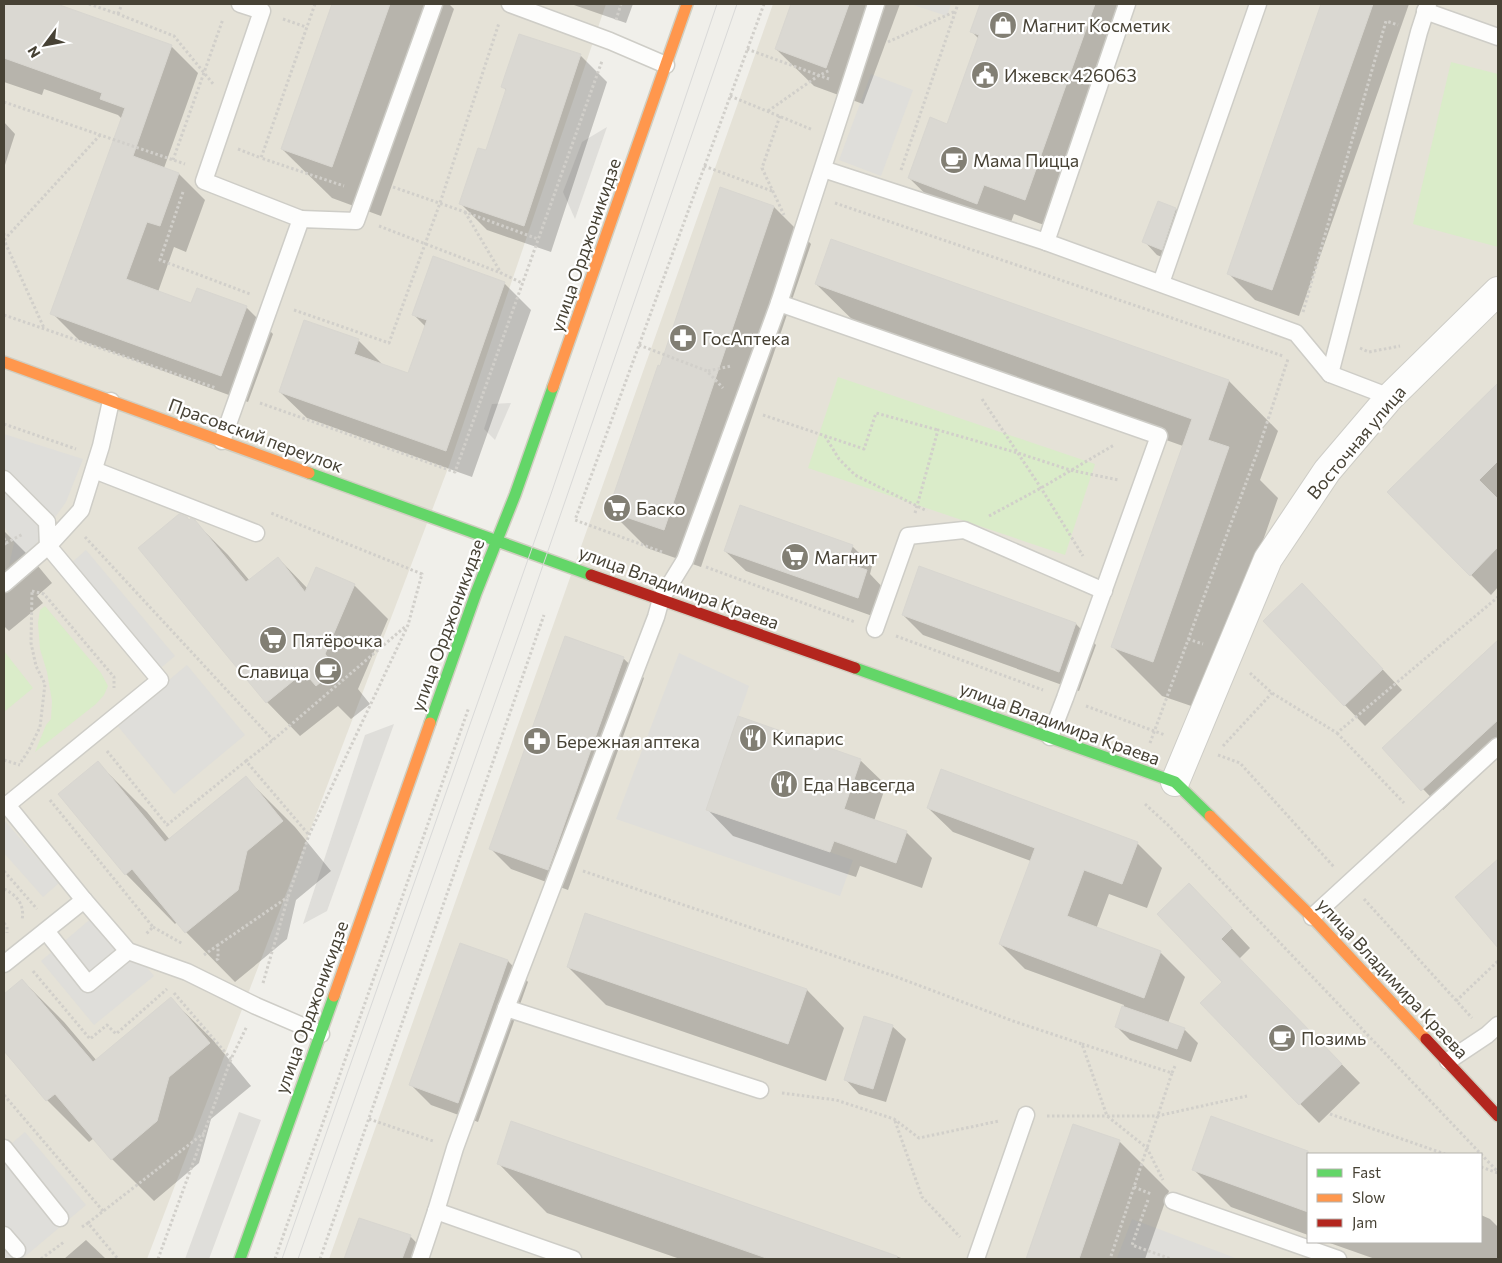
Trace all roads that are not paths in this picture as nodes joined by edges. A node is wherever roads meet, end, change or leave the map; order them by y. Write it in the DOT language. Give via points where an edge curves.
graph roads {
  1 [pos="240,4"];
  2 [pos="434,4"];
  3 [pos="510,4"];
  4 [pos="687,4"];
  5 [pos="876,4"];
  6 [pos="1127,4"];
  7 [pos="1258,4"];
  8 [pos="263,8"];
  9 [pos="1427,8"];
  10 [pos="1498,37"];
  11 [pos="666,65"];
  12 [pos="823,169"];
  13 [pos="301,219"];
  14 [pos="1046,242"];
  15 [pos="1161,283"];
  16 [pos="1498,291"];
  17 [pos="779,303"];
  18 [pos="4,362"];
  19 [pos="1330,374"];
  20 [pos="1390,397"];
  21 [pos="110,401"];
  22 [pos="222,441"];
  23 [pos="94,470"];
  24 [pos="4,479"];
  25 [pos="256,533"];
  26 [pos="496,541"];
  27 [pos="48,546"];
  28 [pos="4,584"];
  29 [pos="1104,591"];
  30 [pos="661,600"];
  31 [pos="875,629"];
  32 [pos="1050,737"];
  33 [pos="1498,746"];
  34 [pos="1175,782"];
  35 [pos="6,803"];
  36 [pos="84,900"];
  37 [pos="1312,917"];
  38 [pos="49,928"];
  39 [pos="128,951"];
  40 [pos="4,964"];
  41 [pos="506,1008"];
  42 [pos="1493,1030"];
  43 [pos="321,1034"];
  44 [pos="1448,1061"];
  45 [pos="760,1090"];
  46 [pos="1026,1115"];
  47 [pos="1498,1116"];
  48 [pos="4,1148"];
  49 [pos="1173,1201"];
  50 [pos="436,1211"];
  51 [pos="60,1218"];
  52 [pos="4,1235"];
  53 [pos="17,1250"];
  54 [pos="977,1257"];
  55 [pos="240,1259"];
  56 [pos="420,1259"];
  57 [pos="573,1259"];
  58 [pos="1338,1259"];
  1 -- 8 [label="lane"];
  2 -- 13 [label="lane" via="356,221"];
  3 -- 11 [label="lane"];
  4 -- 11 [label="street, улица Орджоникидзе"];
  5 -- 12 [label="lane"];
  6 -- 14 [label="lane"];
  7 -- 15 [label="lane"];
  8 -- 13 [label="lane" via="204,181"];
  9 -- 10 [label="lane"];
  9 -- 19 [label="lane"];
  11 -- 26 [label="street, улица Орджоникидзе"];
  12 -- 14 [label="lane"];
  12 -- 17 [label="lane"];
  13 -- 22 [label="lane"];
  14 -- 15 [label="lane"];
  15 -- 19 [label="lane" via="1296,333"];
  16 -- 20 [label="street, Восточная улица"];
  17 -- 29 [label="lane" via="1159,436"];
  17 -- 30 [label="lane" via="685,560"];
  18 -- 21 [label="street, Прасовский переулок"];
  19 -- 20 [label="lane"];
  20 -- 34 [label="street, Восточная улица" via="1327,471 1268,559"];
  21 -- 22 [label="street, Прасовский переулок"];
  21 -- 23 [label="lane"];
  22 -- 26 [label="street, Прасовский переулок"];
  23 -- 25 [label="lane"];
  23 -- 27 [label="lane" via="81,510"];
  24 -- 27 [label="lane" via="47,522"];
  26 -- 30 [label="street, улица Владимира Краева"];
  26 -- 43 [label="street, улица Орджоникидзе"];
  27 -- 28 [label="lane"];
  27 -- 35 [label="lane" via="160,680"];
  29 -- 31 [label="lane" via="964,530 908,536"];
  29 -- 32 [label="lane"];
  30 -- 32 [label="street, улица Владимира Краева"];
  30 -- 41 [label="lane"];
  32 -- 34 [label="street, улица Владимира Краева"];
  33 -- 37 [label="lane"];
  34 -- 37 [label="street, улица Владимира Краева"];
  35 -- 36 [label="lane"];
  36 -- 38 [label="lane"];
  36 -- 39 [label="lane"];
  37 -- 44 [label="street, улица Владимира Краева"];
  38 -- 39 [label="lane" via="88,984"];
  38 -- 40 [label="lane"];
  39 -- 43 [label="lane" via="195,976"];
  41 -- 45 [label="lane"];
  41 -- 50 [label="lane" via="455,1148"];
  42 -- 44 [label="lane"];
  43 -- 55 [label="street, улица Орджоникидзе"];
  44 -- 47 [label="street, улица Владимира Краева"];
  46 -- 54 [label="lane"];
  48 -- 51 [label="lane"];
  49 -- 58 [label="lane"];
  50 -- 56 [label="lane"];
  50 -- 57 [label="lane"];
  52 -- 53 [label="lane"];
}
